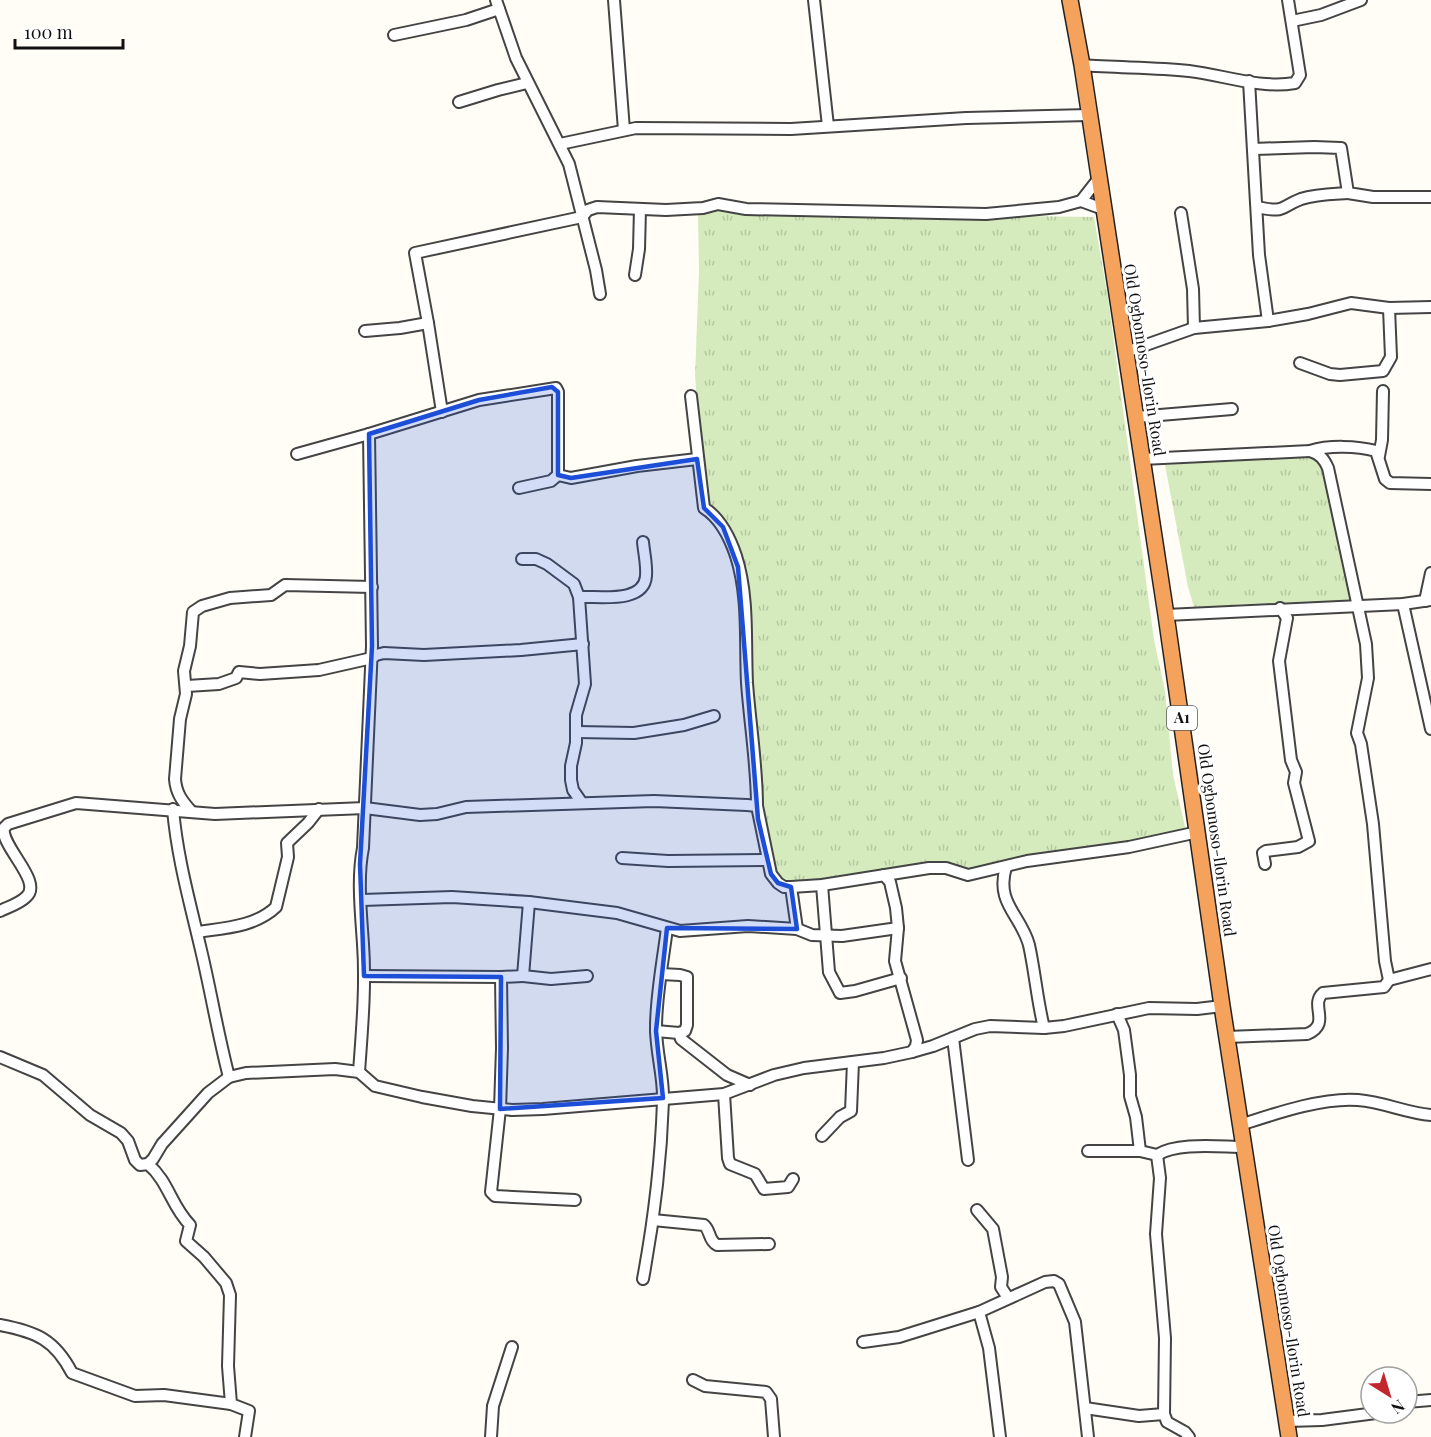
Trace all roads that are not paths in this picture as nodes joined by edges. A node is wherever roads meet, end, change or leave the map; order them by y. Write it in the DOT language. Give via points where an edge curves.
graph roads {
  1 [pos="614,0"];
  2 [pos="814,0"];
  3 [pos="1070,0"];
  4 [pos="1288,0"];
  5 [pos="1361,0"];
  6 [pos="498,5"];
  7 [pos="1292,21"];
  8 [pos="394,35"];
  9 [pos="1082,64"];
  10 [pos="1249,81"];
  11 [pos="527,83"];
  12 [pos="459,102"];
  13 [pos="1089,115"];
  14 [pos="828,126"];
  15 [pos="624,130"];
  16 [pos="560,144"];
  17 [pos="1253,149"];
  18 [pos="1099,178"];
  19 [pos="1348,193"];
  20 [pos="1431,197"];
  21 [pos="1081,201"];
  22 [pos="1257,207"];
  23 [pos="640,209"];
  24 [pos="1103,209"];
  25 [pos="1181,213"];
  26 [pos="582,217"];
  27 [pos="635,275"];
  28 [pos="600,294"];
  29 [pos="1431,307"];
  30 [pos="1389,308"];
  31 [pos="1268,321"];
  32 [pos="428,322"];
  33 [pos="1194,328"];
  34 [pos="365,331"];
  35 [pos="1126,352"];
  36 [pos="1300,363"];
  37 [pos="1383,391"];
  38 [pos="691,396"];
  39 [pos="1232,409"];
  40 [pos="442,412"];
  41 [pos="1136,417"];
  42 [pos="369,434"];
  43 [pos="1310,451"];
  44 [pos="297,454"];
  45 [pos="1379,456"];
  46 [pos="697,459"];
  47 [pos="1142,459"];
  48 [pos="558,475"];
  49 [pos="1431,484"];
  50 [pos="519,488"];
  51 [pos="644,542"];
  52 [pos="522,559"];
  53 [pos="1431,573"];
  54 [pos="372,587"];
  55 [pos="579,597"];
  56 [pos="1428,601"];
  57 [pos="1403,604"];
  58 [pos="1356,605"];
  59 [pos="1280,608"];
  60 [pos="1166,615"];
  61 [pos="583,644"];
  62 [pos="372,658"];
  63 [pos="187,686"];
  64 [pos="714,716"];
  65 [pos="1431,729"];
  66 [pos="577,732"];
  67 [pos="582,803"];
  68 [pos="757,806"];
  69 [pos="365,808"];
  70 [pos="173,809"];
  71 [pos="319,809"];
  72 [pos="191,811"];
  73 [pos="1198,832"];
  74 [pos="622,858"];
  75 [pos="767,860"];
  76 [pos="1265,864"];
  77 [pos="1006,867"];
  78 [pos="884,876"];
  79 [pos="822,885"];
  80 [pos="791,887"];
  81 [pos="362,900"];
  82 [pos="529,902"];
  83 [pos="0,911"];
  84 [pos="667,928"];
  85 [pos="797,928"];
  86 [pos="898,928"];
  87 [pos="197,932"];
  88 [pos="827,935"];
  89 [pos="1431,969"];
  90 [pos="661,974"];
  91 [pos="364,976"];
  92 [pos="523,976"];
  93 [pos="587,976"];
  94 [pos="501,977"];
  95 [pos="901,978"];
  96 [pos="1389,980"];
  97 [pos="1222,1006"];
  98 [pos="1118,1014"];
  99 [pos="1044,1028"];
  100 [pos="656,1031"];
  101 [pos="679,1033"];
  102 [pos="1227,1037"];
  103 [pos="953,1038"];
  104 [pos="912,1052"];
  105 [pos="0,1057"];
  106 [pos="854,1062"];
  107 [pos="359,1072"];
  108 [pos="229,1077"];
  109 [pos="750,1085"];
  110 [pos="724,1094"];
  111 [pos="663,1098"];
  112 [pos="500,1109"];
  113 [pos="1431,1115"];
  114 [pos="1240,1125"];
  115 [pos="822,1136"];
  116 [pos="1244,1147"];
  117 [pos="1088,1151"];
  118 [pos="1140,1151"];
  119 [pos="1158,1155"];
  120 [pos="968,1160"];
  121 [pos="147,1164"];
  122 [pos="793,1179"];
  123 [pos="575,1200"];
  124 [pos="977,1210"];
  125 [pos="653,1220"];
  126 [pos="769,1244"];
  127 [pos="643,1279"];
  128 [pos="1008,1298"];
  129 [pos="980,1312"];
  130 [pos="0,1324"];
  131 [pos="863,1342"];
  132 [pos="512,1347"];
  133 [pos="693,1380"];
  134 [pos="231,1404"];
  135 [pos="1085,1408"];
  136 [pos="1164,1414"];
  137 [pos="1359,1415"];
  138 [pos="1287,1421"];
  139 [pos="245,1437"];
  140 [pos="492,1437"];
  141 [pos="774,1437"];
  142 [pos="1000,1437"];
  143 [pos="1088,1437"];
  144 [pos="1189,1437"];
  145 [pos="1289,1437"];
  1 -- 15 [label="street"];
  2 -- 14 [label="street"];
  3 -- 9 [label="highway, Old Ogbomoso-Ilorin Road / A1"];
  4 -- 7 [label="street"];
  5 -- 7 [label="street"];
  6 -- 8 [label="street" via="466,20"];
  6 -- 11 [label="street"];
  7 -- 10 [label="street" via="1299,80 1287,84"];
  9 -- 10 [label="street" via="1190,71"];
  9 -- 13 [label="highway, Old Ogbomoso-Ilorin Road / A1"];
  10 -- 17 [label="street"];
  11 -- 12 [label="street"];
  11 -- 16 [label="street"];
  13 -- 14 [label="street"];
  13 -- 18 [label="highway, Old Ogbomoso-Ilorin Road / A1"];
  14 -- 15 [label="street"];
  15 -- 16 [label="street"];
  16 -- 26 [label="street" via="574,180"];
  17 -- 19 [label="street" via="1341,148"];
  17 -- 22 [label="street"];
  18 -- 21 [label="street"];
  18 -- 24 [label="highway, Old Ogbomoso-Ilorin Road / A1"];
  19 -- 20 [label="street"];
  19 -- 22 [label="street" via="1302,199 1279,211"];
  21 -- 23 [label="street" via="986,214 747,209 718,204 703,208"];
  21 -- 24 [label="street"];
  22 -- 31 [label="street"];
  23 -- 26 [label="street" via="597,207"];
  23 -- 27 [label="street"];
  24 -- 35 [label="highway, Old Ogbomoso-Ilorin Road / A1"];
  25 -- 33 [label="street" via="1193,289"];
  26 -- 28 [label="street"];
  26 -- 32 [label="street" via="416,253"];
  29 -- 30 [label="street"];
  30 -- 31 [label="street" via="1351,303"];
  30 -- 36 [label="street" via="1391,357 1383,371 1340,375"];
  31 -- 33 [label="street"];
  32 -- 34 [label="street"];
  32 -- 40 [label="street"];
  33 -- 35 [label="street"];
  35 -- 41 [label="highway, Old Ogbomoso-Ilorin Road / A1"];
  37 -- 45 [label="street"];
  38 -- 46 [label="street"];
  39 -- 41 [label="street"];
  40 -- 42 [label="street"];
  40 -- 48 [label="street" via="491,398 556,388"];
  41 -- 47 [label="highway, Old Ogbomoso-Ilorin Road / A1"];
  42 -- 44 [label="street"];
  42 -- 54 [label="street"];
  43 -- 45 [label="street" via="1366,448"];
  43 -- 47 [label="street"];
  43 -- 58 [label="street" via="1324,459 1328,468"];
  45 -- 49 [label="street" via="1389,483"];
  46 -- 48 [label="street" via="571,478"];
  46 -- 68 [label="street" via="704,508 723,527 738,567"];
  47 -- 60 [label="highway, Old Ogbomoso-Ilorin Road / A1"];
  48 -- 50 [label="street" via="551,482"];
  51 -- 55 [label="street" via="646,575 640,590 633,595"];
  52 -- 55 [label="street" via="547,564 574,584"];
  53 -- 56 [label="street"];
  54 -- 62 [label="street"];
  54 -- 63 [label="street" via="285,585 266,596 230,598 197,608 193,612 184,671"];
  55 -- 61 [label="street"];
  56 -- 57 [label="street"];
  57 -- 58 [label="street"];
  57 -- 65 [label="street"];
  58 -- 59 [label="street"];
  58 -- 96 [label="street" via="1366,644 1368,678 1357,733 1373,824"];
  59 -- 60 [label="street"];
  59 -- 76 [label="street" via="1287,618 1279,654 1280,683 1296,772 1294,783 1309,841 1298,847 1266,851"];
  60 -- 73 [label="highway, Old Ogbomoso-Ilorin Road / A1"];
  61 -- 62 [label="street" via="424,655 384,653"];
  61 -- 66 [label="street" via="585,684 576,715"];
  62 -- 63 [label="street" via="319,670 239,672 236,678 219,684"];
  62 -- 69 [label="street"];
  63 -- 72 [label="street" via="175,779 176,789"];
  64 -- 66 [label="street" via="634,733"];
  66 -- 67 [label="street" via="571,780"];
  67 -- 68 [label="street" via="654,801"];
  67 -- 69 [label="street" via="466,807 420,815"];
  68 -- 75 [label="street"];
  69 -- 71 [label="street"];
  69 -- 81 [label="street" via="360,864"];
  70 -- 72 [label="street"];
  70 -- 83 [label="street" via="76,803 8,824 4,836 31,890 27,897"];
  70 -- 87 [label="street" via="175,842"];
  71 -- 72 [label="street" via="215,814"];
  71 -- 87 [label="street" via="287,843 288,857 276,907 243,924"];
  73 -- 77 [label="street"];
  73 -- 97 [label="highway, Old Ogbomoso-Ilorin Road / A1"];
  74 -- 75 [label="street"];
  75 -- 80 [label="street" via="774,880"];
  77 -- 78 [label="street" via="968,875 929,868"];
  77 -- 99 [label="street" via="1002,881 1006,898 1025,933"];
  78 -- 79 [label="street"];
  78 -- 86 [label="street" via="890,882"];
  79 -- 80 [label="street"];
  79 -- 88 [label="street"];
  80 -- 85 [label="street"];
  81 -- 82 [label="street" via="452,897"];
  81 -- 91 [label="street"];
  82 -- 84 [label="street" via="617,914"];
  82 -- 92 [label="street"];
  84 -- 85 [label="street"];
  84 -- 90 [label="street"];
  85 -- 88 [label="street" via="812,935"];
  86 -- 88 [label="street"];
  86 -- 95 [label="street" via="895,961"];
  87 -- 108 [label="street"];
  88 -- 95 [label="street" via="829,972 840,993"];
  89 -- 96 [label="street"];
  90 -- 100 [label="street"];
  90 -- 101 [label="street" via="687,978 687,1025"];
  91 -- 94 [label="street"];
  91 -- 107 [label="street"];
  92 -- 93 [label="street"];
  92 -- 94 [label="street"];
  94 -- 112 [label="street"];
  95 -- 104 [label="street" via="917,1040"];
  96 -- 102 [label="street" via="1384,987 1323,993 1316,1031"];
  97 -- 98 [label="street" via="1155,1007"];
  97 -- 102 [label="highway, Old Ogbomoso-Ilorin Road / A1"];
  98 -- 99 [label="street"];
  98 -- 118 [label="street" via="1124,1030"];
  99 -- 103 [label="street" via="990,1026"];
  100 -- 101 [label="street"];
  100 -- 111 [label="street"];
  101 -- 109 [label="street" via="681,1039 727,1075"];
  102 -- 114 [label="highway, Old Ogbomoso-Ilorin Road / A1"];
  103 -- 104 [label="street"];
  103 -- 120 [label="street"];
  104 -- 106 [label="street"];
  105 -- 121 [label="street" via="43,1075 90,1115 121,1134 135,1161"];
  106 -- 109 [label="street" via="804,1068"];
  106 -- 115 [label="street" via="851,1111"];
  107 -- 108 [label="street" via="335,1069"];
  107 -- 112 [label="street" via="384,1089"];
  108 -- 121 [label="street" via="208,1093"];
  109 -- 110 [label="street"];
  110 -- 111 [label="street"];
  110 -- 122 [label="street" via="730,1164 755,1174 764,1189 788,1187"];
  111 -- 112 [label="street"];
  111 -- 125 [label="street"];
  112 -- 123 [label="street" via="491,1192 495,1196"];
  113 -- 114 [label="street" via="1355,1099 1290,1108"];
  114 -- 116 [label="highway, Old Ogbomoso-Ilorin Road / A1"];
  116 -- 119 [label="street" via="1182,1148"];
  116 -- 138 [label="highway, Old Ogbomoso-Ilorin Road / A1"];
  117 -- 118 [label="street"];
  118 -- 119 [label="street"];
  119 -- 136 [label="street" via="1156,1234 1165,1338"];
  121 -- 134 [label="street" via="167,1186 178,1213 190,1225 186,1241 226,1283 230,1295"];
  124 -- 128 [label="street" via="993,1229 1001,1287"];
  125 -- 126 [label="street" via="704,1226 717,1245"];
  125 -- 127 [label="street"];
  128 -- 129 [label="street"];
  128 -- 135 [label="street" via="1045,1282 1059,1284 1075,1322"];
  129 -- 131 [label="street" via="899,1337"];
  129 -- 142 [label="street" via="989,1348"];
  130 -- 134 [label="street" via="54,1345 72,1373 135,1396 164,1395"];
  132 -- 140 [label="street" via="493,1406"];
  133 -- 141 [label="street" via="705,1386 766,1392 771,1399"];
  134 -- 139 [label="street" via="249,1411"];
  135 -- 136 [label="street" via="1139,1416"];
  135 -- 143 [label="street"];
  136 -- 144 [label="street" via="1167,1422"];
  137 -- 138 [label="street"];
  138 -- 145 [label="highway, Old Ogbomoso-Ilorin Road / A1"];
}
